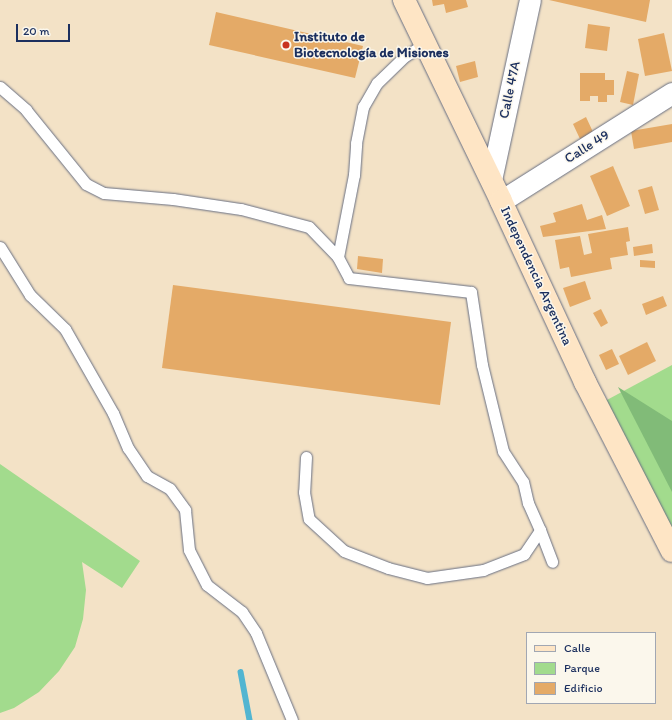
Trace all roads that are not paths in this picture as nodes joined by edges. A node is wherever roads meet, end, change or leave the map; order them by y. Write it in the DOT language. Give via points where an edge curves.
graph roads {
  1 [pos="404,0"];
  2 [pos="530,0"];
  3 [pos="425,44"];
  4 [pos="0,87"];
  5 [pos="672,93"];
  6 [pos="491,180"];
  7 [pos="501,201"];
  8 [pos="0,247"];
  9 [pos="338,257"];
  10 [pos="306,457"];
  11 [pos="540,530"];
  12 [pos="672,551"];
  13 [pos="552,562"];
  14 [pos="292,720"];
  1 -- 3 [label="main road, Independencia Argentina"];
  2 -- 6 [label="street, Calle 47A"];
  3 -- 6 [label="main road, Independencia Argentina"];
  3 -- 9 [label="lane" via="404,56 377,83 363,107 356,143 354,175"];
  4 -- 9 [label="lane" via="26,110 86,184 104,193 173,199 241,209 309,227"];
  5 -- 7 [label="street, Calle 49"];
  6 -- 7 [label="main road, Independencia Argentina"];
  7 -- 12 [label="main road, Independencia Argentina" via="585,382"];
  8 -- 14 [label="lane" via="30,295 65,328 113,413 128,448 147,476 170,489 185,510 189,550 207,585 242,612 256,633"];
  9 -- 11 [label="lane" via="349,278 471,292 482,365 503,451 523,482 528,503"];
  10 -- 11 [label="lane" via="304,492 309,519 344,551 388,568 427,578 483,570 524,554"];
  11 -- 13 [label="lane"];
}
